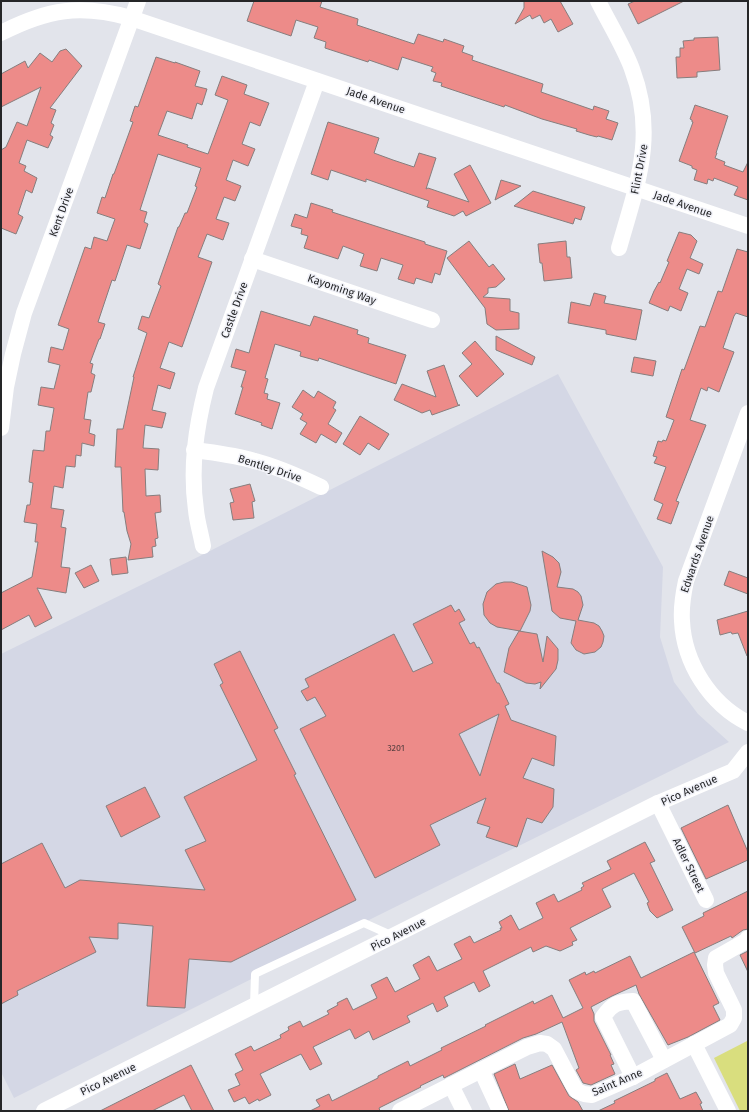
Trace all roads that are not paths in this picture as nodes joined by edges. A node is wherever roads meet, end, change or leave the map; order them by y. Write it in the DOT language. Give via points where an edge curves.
graph roads {
  1 [pos="138,1"];
  2 [pos="598,1"];
  3 [pos="131,18"];
  4 [pos="1,32"];
  5 [pos="317,81"];
  6 [pos="636,188"];
  7 [pos="748,226"];
  8 [pos="619,248"];
  9 [pos="252,259"];
  10 [pos="432,320"];
  11 [pos="748,413"];
  12 [pos="1,428"];
  13 [pos="194,450"];
  14 [pos="321,487"];
  15 [pos="203,546"];
  16 [pos="748,723"];
  17 [pos="748,752"];
  18 [pos="658,803"];
  19 [pos="706,900"];
  20 [pos="394,936"];
  21 [pos="748,938"];
  22 [pos="254,1007"];
  23 [pos="694,1044"];
  24 [pos="664,1060"];
  25 [pos="481,1070"];
  26 [pos="633,1077"];
  27 [pos="451,1085"];
  28 [pos="44,1111"];
  29 [pos="400,1111"];
  30 [pos="464,1111"];
  31 [pos="500,1111"];
  32 [pos="728,1111"];
  1 -- 3 [label="street, Kent Drive"];
  2 -- 6 [label="street, Flint Drive" via="632,68 640,94 644,117 644,141"];
  3 -- 4 [label="street, Jade Avenue" via="84,9 59,11 34,17"];
  3 -- 5 [label="street, Jade Avenue"];
  3 -- 12 [label="street, Kent Drive" via="24,313 6,387"];
  5 -- 6 [label="street, Jade Avenue"];
  5 -- 9 [label="street, Castle Drive"];
  6 -- 7 [label="street, Jade Avenue"];
  6 -- 8 [label="street, Flint Drive"];
  9 -- 10 [label="street, Kayoming Way"];
  9 -- 13 [label="street, Castle Drive" via="206,388"];
  11 -- 16 [label="street, Edwards Avenue" via="686,581 682,600 685,643 702,682 715,699"];
  13 -- 14 [label="street, Bentley Drive" via="222,453 255,461 288,471"];
  13 -- 15 [label="street, Castle Drive" via="193,480"];
  17 -- 18 [label="street, Pico Avenue" via="733,771"];
  18 -- 19 [label="street, Adler Street"];
  18 -- 20 [label="street, Pico Avenue"];
  20 -- 22 [label="street, Pico Avenue"];
  20 -- 22 [label="lane" via="364,923 255,974"];
  21 -- 23 [label="street, Saint Anne" via="716,958 714,965 734,1010 734,1018 725,1029"];
  22 -- 28 [label="street, Pico Avenue"];
  23 -- 24 [label="street, Saint Anne"];
  23 -- 32 [label="street"];
  24 -- 26 [label="street, Saint Anne"];
  24 -- 26 [label="street" via="633,1001 619,1002 610,1007 603,1017"];
  25 -- 26 [label="street, Saint Anne" via="540,1043 554,1049 577,1091 584,1094 592,1095"];
  25 -- 27 [label="street, Saint Anne"];
  25 -- 31 [label="street"];
  27 -- 29 [label="street, Saint Anne"];
  27 -- 30 [label="street"];
}
